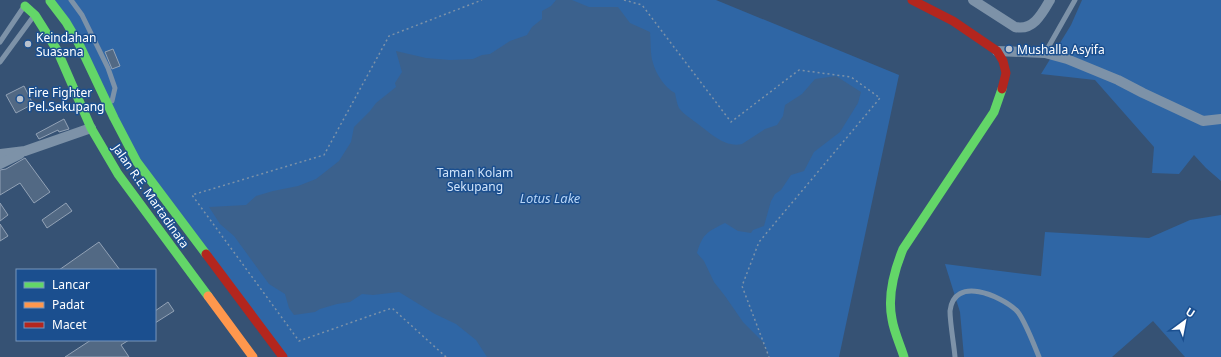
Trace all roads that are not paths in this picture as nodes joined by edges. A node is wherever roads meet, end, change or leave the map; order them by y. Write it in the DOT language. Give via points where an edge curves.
graph roads {
  1 [pos="71,0"];
  2 [pos="912,0"];
  3 [pos="974,0"];
  4 [pos="1050,0"];
  5 [pos="1075,0"];
  6 [pos="25,2"];
  7 [pos="45,5"];
  8 [pos="0,42"];
  9 [pos="997,52"];
  10 [pos="1045,53"];
  11 [pos="0,62"];
  12 [pos="110,109"];
  13 [pos="1221,119"];
  14 [pos="90,128"];
  15 [pos="25,151"];
  16 [pos="0,154"];
  17 [pos="0,164"];
  18 [pos="253,357"];
  19 [pos="283,357"];
  20 [pos="904,357"];
  21 [pos="955,357"];
  22 [pos="1039,357"];
  1 -- 12 [label="lane" via="97,44 115,88"];
  2 -- 9 [label="main road" via="953,21"];
  3 -- 4 [label="street" via="1015,27 1021,28 1027,27 1037,19"];
  5 -- 10 [label="lane"];
  6 -- 7 [label="main road, Jalan R.E. Martadinata"];
  6 -- 8 [label="lane"];
  7 -- 11 [label="lane"];
  7 -- 12 [label="main road, Jalan R.E. Martadinata" via="63,15"];
  7 -- 14 [label="main road, Jalan R.E. Martadinata" via="46,31 57,50"];
  9 -- 10 [label="street"];
  9 -- 20 [label="main road" via="1003,61 1006,74 994,112 903,250 895,268 891,313"];
  10 -- 13 [label="street" via="1067,59 1118,80 1203,122"];
  12 -- 19 [label="main road, Jalan R.E. Martadinata" via="137,162"];
  14 -- 15 [label="street"];
  14 -- 18 [label="main road, Jalan R.E. Martadinata" via="118,174"];
  15 -- 16 [label="street"];
  15 -- 17 [label="street"];
  21 -- 22 [label="lane" via="950,312 954,300 970,290 997,297 1017,311"];
}
